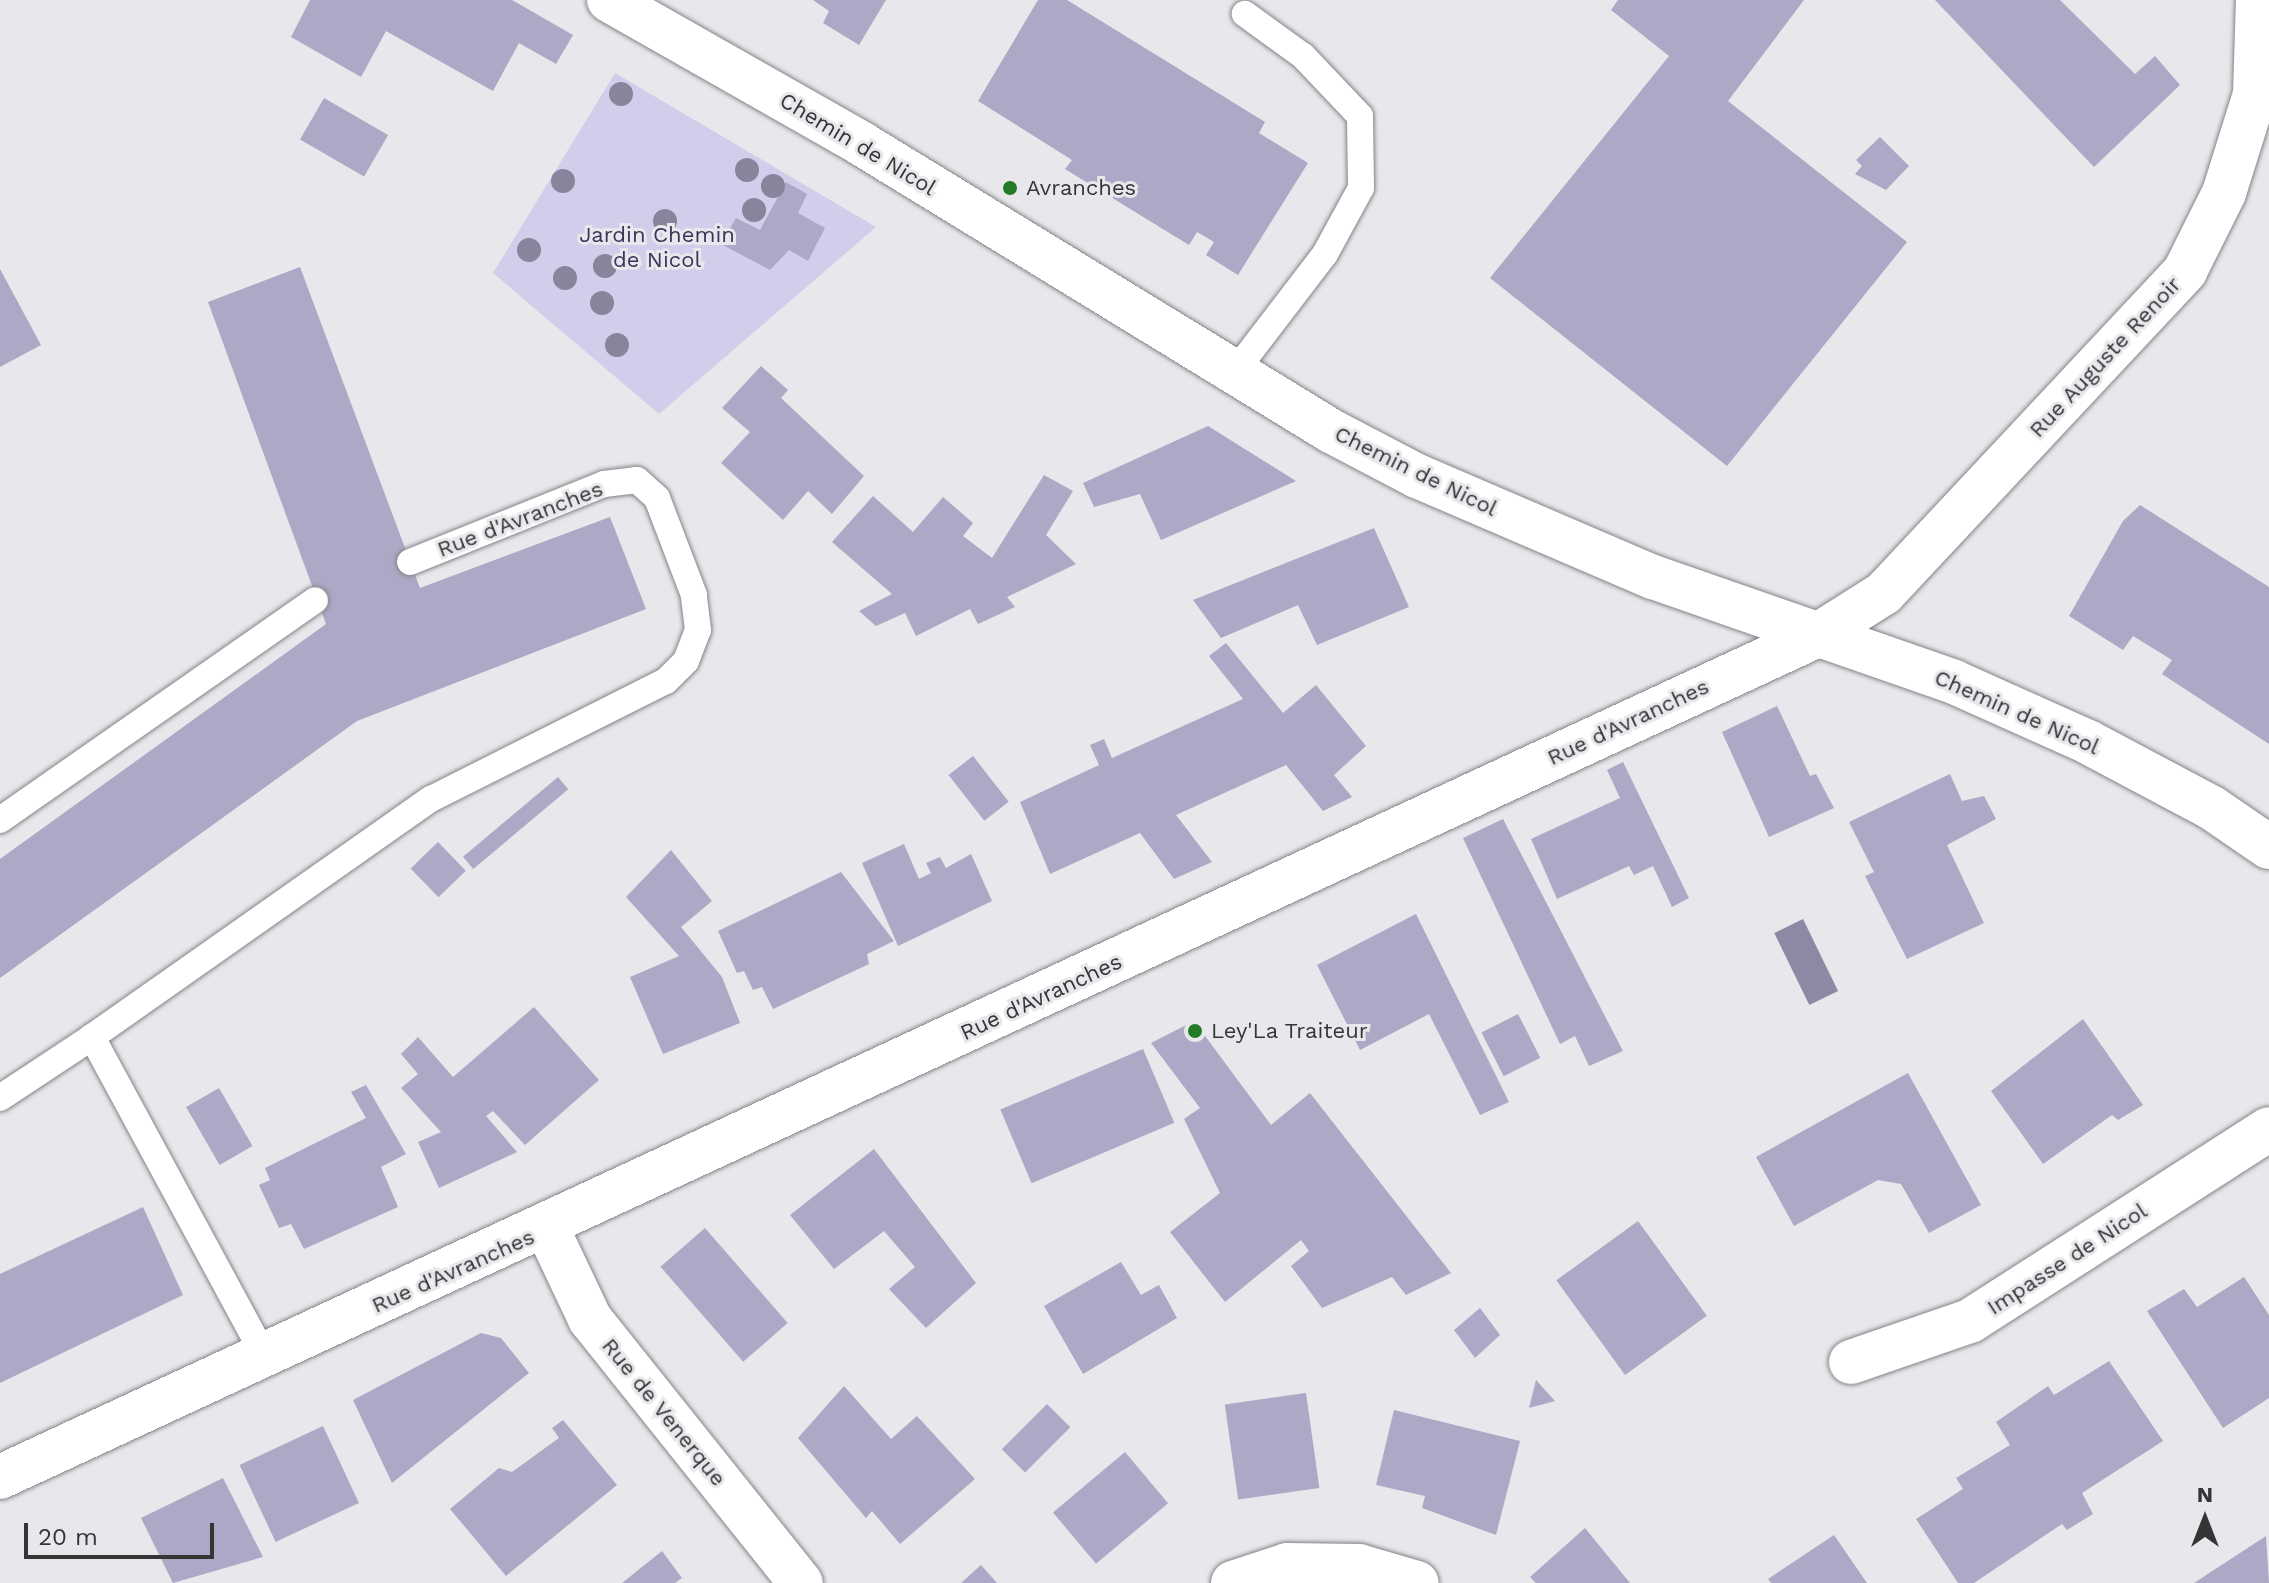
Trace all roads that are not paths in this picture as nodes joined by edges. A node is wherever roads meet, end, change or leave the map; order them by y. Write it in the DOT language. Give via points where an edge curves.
graph roads {
  1 [pos="609,0"];
  2 [pos="2258,0"];
  3 [pos="1245,14"];
  4 [pos="1237,369"];
  5 [pos="410,562"];
  6 [pos="315,600"];
  7 [pos="1816,636"];
  8 [pos="0,820"];
  9 [pos="2269,847"];
  10 [pos="92,1037"];
  11 [pos="0,1098"];
  12 [pos="2269,1129"];
  13 [pos="547,1228"];
  14 [pos="265,1357"];
  15 [pos="1851,1362"];
  16 [pos="0,1477"];
  17 [pos="801,1583"];
  18 [pos="1233,1583"];
  19 [pos="1417,1583"];
  1 -- 4 [label="street, Chemin de Nicol"];
  2 -- 7 [label="street, Rue Auguste Renoir" via="2255,94 2224,193 2185,271 1884,593"];
  3 -- 4 [label="lane" via="1303,56 1360,116 1361,188 1325,254"];
  4 -- 7 [label="street, Chemin de Nicol" via="1331,431 1417,476 1608,559"];
  5 -- 10 [label="lane, Rue d'Avranches" via="604,484 637,480 657,498 694,595 698,630 686,661 666,681 431,799"];
  6 -- 8 [label="lane"];
  7 -- 9 [label="street, Chemin de Nicol" via="1939,676 2088,742 2212,808"];
  7 -- 13 [label="street, Rue d'Avranches"];
  10 -- 11 [label="lane, Rue d'Avranches"];
  10 -- 14 [label="lane"];
  12 -- 15 [label="street, Impasse de Nicol" via="1970,1321"];
  13 -- 14 [label="street, Rue d'Avranches"];
  13 -- 17 [label="street, Rue de Venerque" via="590,1319"];
  14 -- 16 [label="street, Rue d'Avranches"];
  18 -- 19 [label="street" via="1287,1565 1359,1566"];
}
